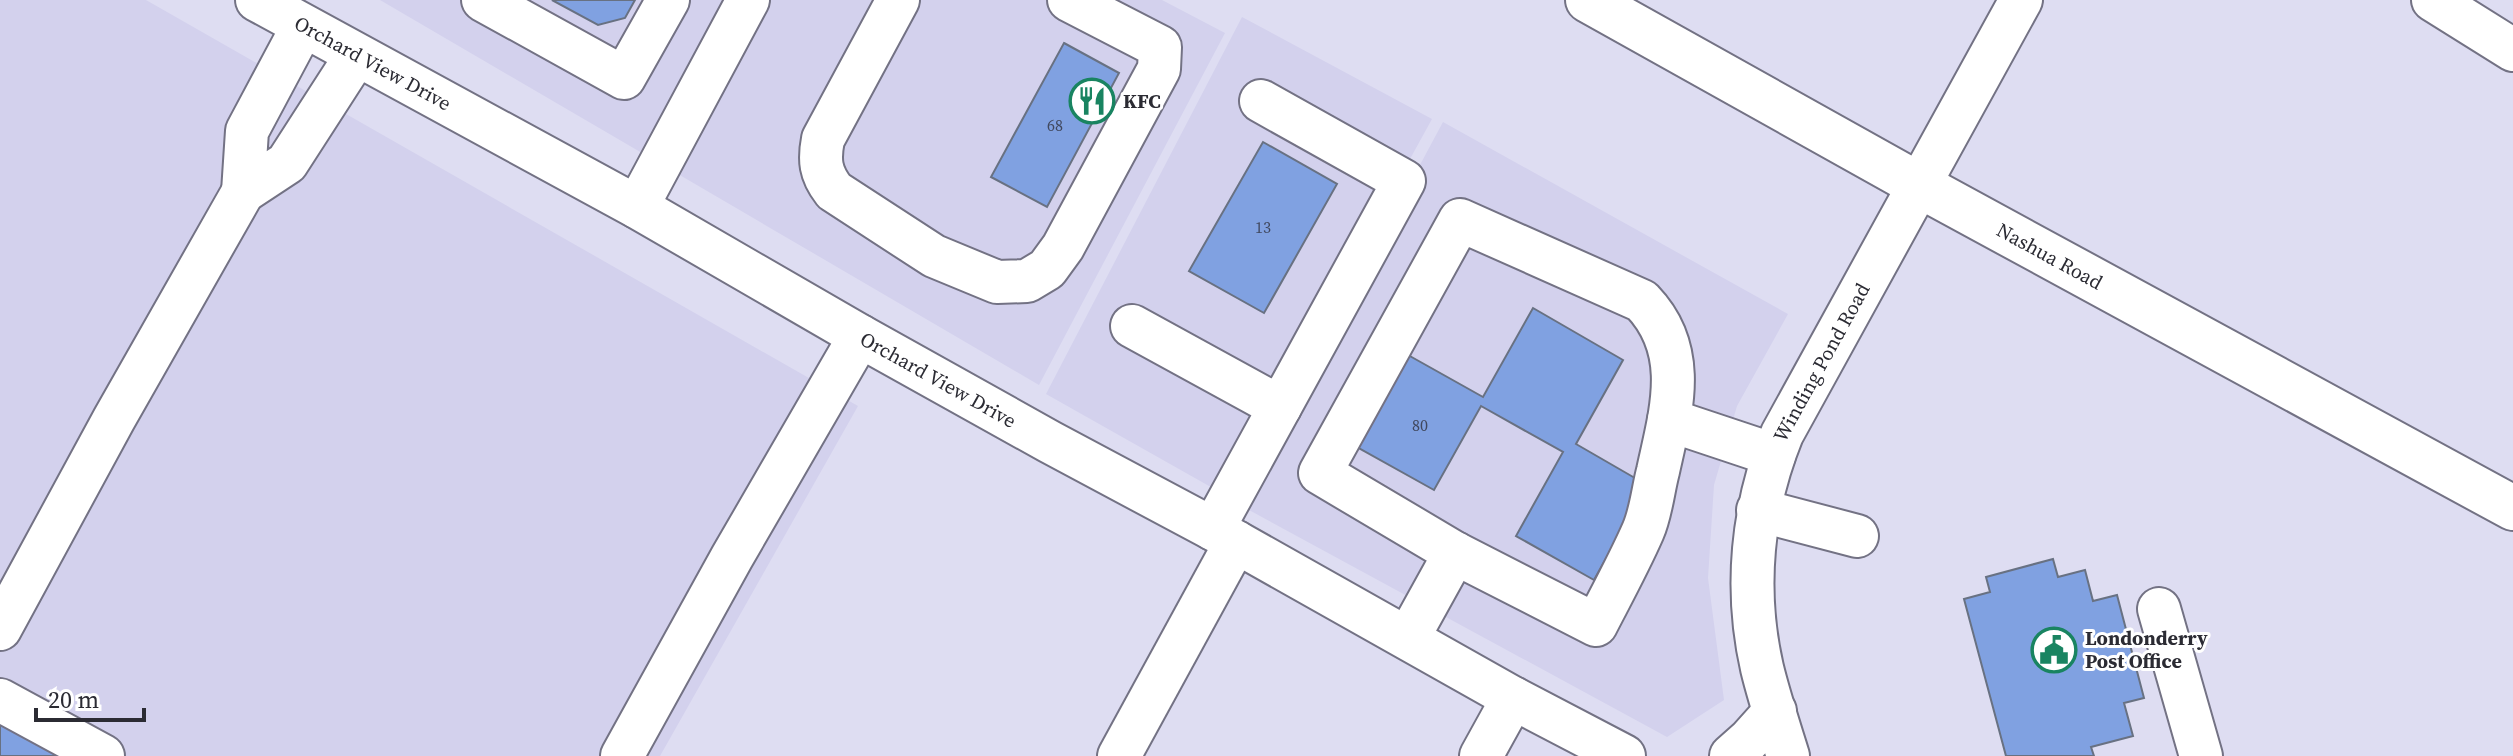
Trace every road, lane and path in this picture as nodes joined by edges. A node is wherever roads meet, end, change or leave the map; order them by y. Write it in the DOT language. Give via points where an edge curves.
graph roads {
  1 [pos="257,0"];
  2 [pos="483,0"];
  3 [pos="668,0"];
  4 [pos="748,0"];
  5 [pos="898,0"];
  6 [pos="1069,0"];
  7 [pos="1588,0"];
  8 [pos="2021,0"];
  9 [pos="2433,0"];
  10 [pos="303,26"];
  11 [pos="2513,50"];
  12 [pos="356,56"];
  13 [pos="1261,101"];
  14 [pos="1919,185"];
  15 [pos="243,192"];
  16 [pos="637,207"];
  17 [pos="1132,326"];
  18 [pos="860,336"];
  19 [pos="1280,407"];
  20 [pos="1669,420"];
  21 [pos="1774,455"];
  22 [pos="2513,508"];
  23 [pos="1758,510"];
  24 [pos="1224,535"];
  25 [pos="1857,536"];
  26 [pos="1455,553"];
  27 [pos="2159,609"];
  28 [pos="0,629"];
  29 [pos="1408,638"];
  30 [pos="1513,698"];
  31 [pos="0,700"];
  32 [pos="1775,711"];
  33 [pos="103,756"];
  34 [pos="622,756"];
  35 [pos="1119,756"];
  36 [pos="1481,756"];
  37 [pos="1624,756"];
  38 [pos="1731,756"];
  39 [pos="1788,756"];
  40 [pos="2201,756"];
  1 -- 10 [label="street, Orchard View Drive"];
  2 -- 3 [label="street" via="624,78"];
  4 -- 16 [label="street"];
  5 -- 6 [label="street" via="823,139 823,177 834,191 934,256 997,282 1027,281 1047,269 1159,69 1160,47"];
  7 -- 14 [label="main road, Nashua Road"];
  8 -- 14 [label="street, Winding Pond Road"];
  9 -- 11 [label="street"];
  10 -- 12 [label="street, Orchard View Drive"];
  10 -- 15 [label="street" via="247,131"];
  12 -- 15 [label="street" via="287,163"];
  12 -- 16 [label="street, Orchard View Drive"];
  13 -- 19 [label="street" via="1404,181"];
  14 -- 21 [label="street, Winding Pond Road"];
  14 -- 22 [label="main road, Nashua Road"];
  15 -- 28 [label="street"];
  16 -- 18 [label="street, Orchard View Drive"];
  17 -- 19 [label="street"];
  18 -- 24 [label="street, Orchard View Drive"];
  18 -- 34 [label="street"];
  19 -- 24 [label="street"];
  20 -- 21 [label="street"];
  20 -- 26 [label="street" via="1645,528 1596,625"];
  20 -- 26 [label="street" via="1674,398 1670,352 1665,332 1642,301 1460,220 1320,473"];
  21 -- 23 [label="street, Winding Pond Road"];
  23 -- 25 [label="street"];
  23 -- 32 [label="street, Winding Pond Road" via="1752,592 1762,667"];
  24 -- 29 [label="street, Orchard View Drive"];
  24 -- 35 [label="street"];
  26 -- 29 [label="street"];
  27 -- 40 [label="street"];
  29 -- 30 [label="street, Orchard View Drive"];
  30 -- 36 [label="street"];
  30 -- 37 [label="street, Orchard View Drive"];
  31 -- 33 [label="street"];
  32 -- 38 [label="street"];
  32 -- 39 [label="street, Winding Pond Road"];
}
